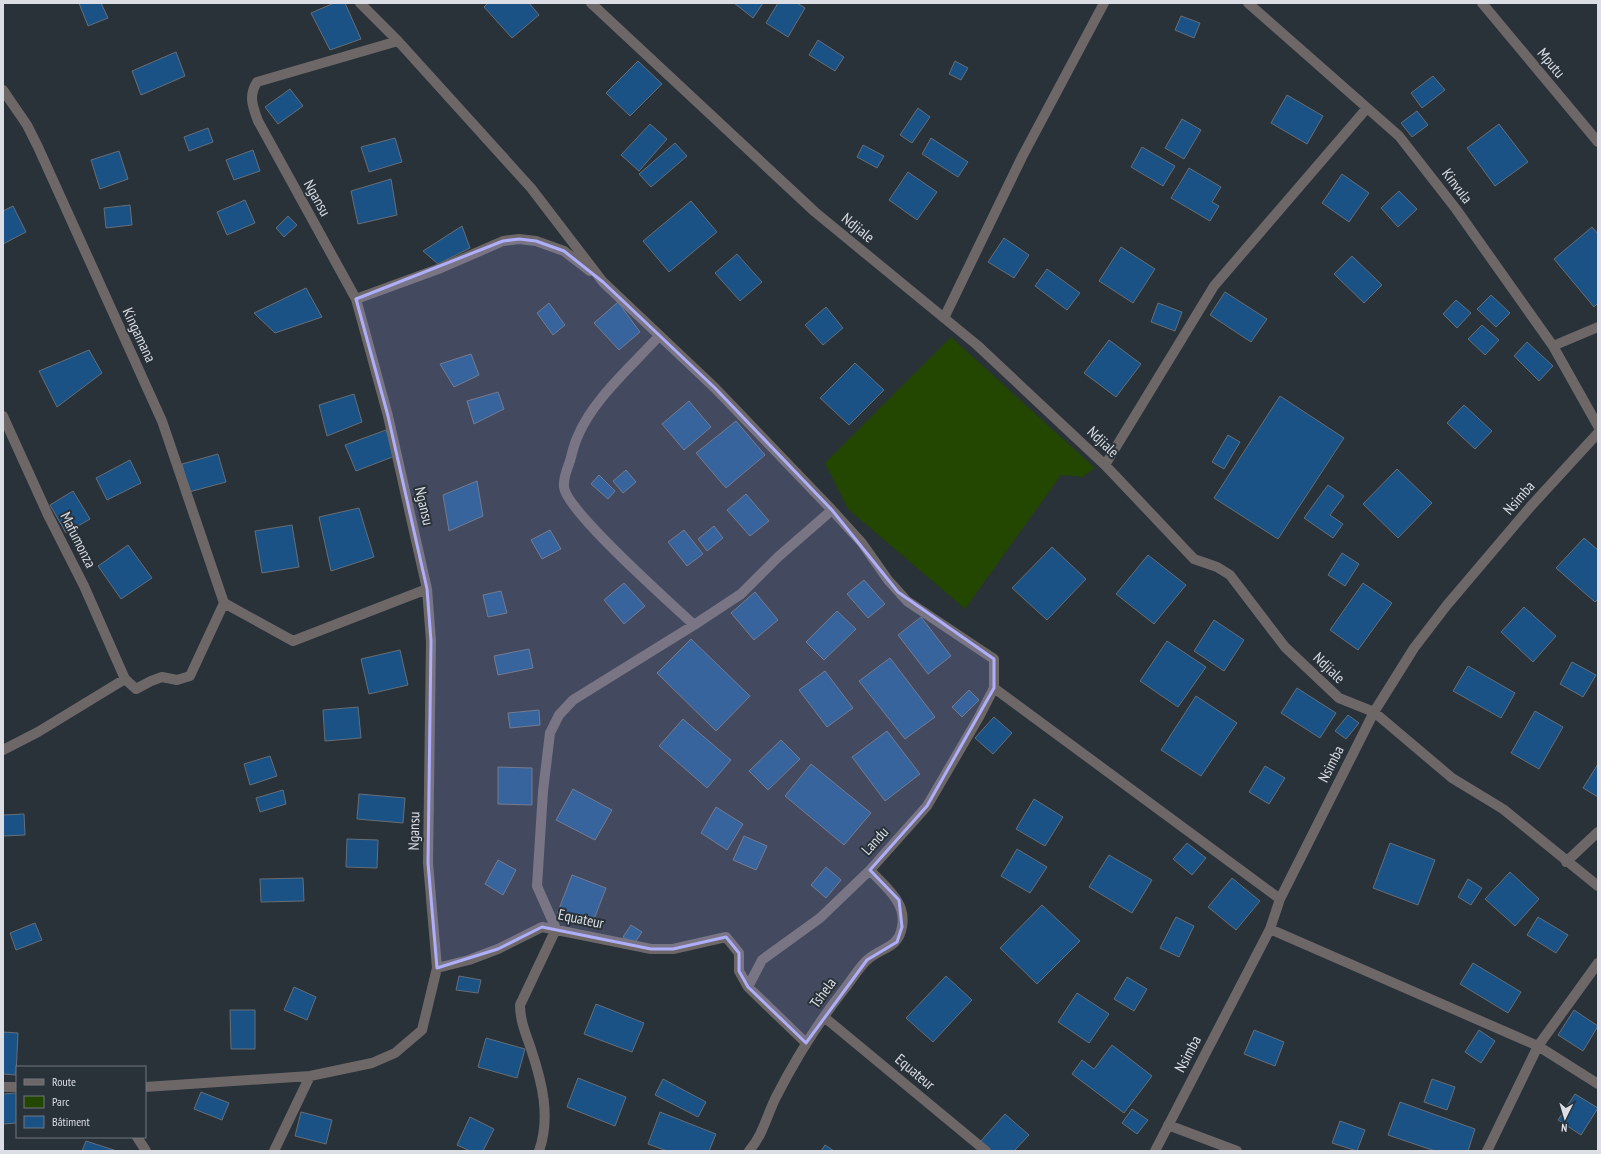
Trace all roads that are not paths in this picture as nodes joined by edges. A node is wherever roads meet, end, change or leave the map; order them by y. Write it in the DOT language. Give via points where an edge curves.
graph roads {
  1 [pos="360,3"];
  2 [pos="1104,3"];
  3 [pos="1248,3"];
  4 [pos="1482,3"];
  5 [pos="595,4"];
  6 [pos="398,41"];
  7 [pos="3,90"];
  8 [pos="1367,108"];
  9 [pos="1598,142"];
  10 [pos="603,282"];
  11 [pos="356,299"];
  12 [pos="944,318"];
  13 [pos="1598,327"];
  14 [pos="659,336"];
  15 [pos="1553,346"];
  16 [pos="3,416"];
  17 [pos="1598,426"];
  18 [pos="1598,433"];
  19 [pos="1105,464"];
  20 [pos="832,510"];
  21 [pos="427,589"];
  22 [pos="224,603"];
  23 [pos="694,625"];
  24 [pos="124,679"];
  25 [pos="994,688"];
  26 [pos="1374,712"];
  27 [pos="3,750"];
  28 [pos="1598,832"];
  29 [pos="1566,862"];
  30 [pos="870,870"];
  31 [pos="1598,886"];
  32 [pos="1280,899"];
  33 [pos="556,929"];
  34 [pos="1270,929"];
  35 [pos="1598,963"];
  36 [pos="437,968"];
  37 [pos="748,987"];
  38 [pos="824,1017"];
  39 [pos="806,1043"];
  40 [pos="1538,1046"];
  41 [pos="310,1076"];
  42 [pos="1598,1084"];
  43 [pos="3,1087"];
  44 [pos="16,1087"];
  45 [pos="146,1087"];
  46 [pos="1168,1125"];
  47 [pos="138,1138"];
  48 [pos="146,1151"];
  49 [pos="274,1151"];
  50 [pos="539,1151"];
  51 [pos="749,1151"];
  52 [pos="986,1151"];
  53 [pos="1155,1151"];
  54 [pos="1237,1151"];
  55 [pos="1487,1151"];
  1 -- 6 [label="street"];
  2 -- 12 [label="street" via="1022,157"];
  3 -- 8 [label="street, Kinvula"];
  4 -- 9 [label="street, Mputu"];
  5 -- 12 [label="street, Ndjiale" via="815,212"];
  6 -- 10 [label="street" via="531,188"];
  6 -- 11 [label="street, Ngansu" via="257,82 251,93 258,121"];
  7 -- 22 [label="street, Kingamana" via="38,147 162,421"];
  8 -- 15 [label="street, Kinvula" via="1400,136 1456,209"];
  8 -- 19 [label="street" via="1214,286"];
  10 -- 11 [label="street" via="564,251 536,241 519,239 503,241 441,268"];
  10 -- 14 [label="street"];
  11 -- 21 [label="street, Ngansu" via="390,424"];
  12 -- 19 [label="street, Ndjiale" via="977,345"];
  13 -- 15 [label="street"];
  14 -- 20 [label="street" via="715,388"];
  14 -- 23 [label="street" via="600,401 585,422 577,437 564,479 564,488 567,498 586,521"];
  15 -- 17 [label="street, Kinvula"];
  16 -- 24 [label="street, Mafumonza" via="84,586"];
  18 -- 26 [label="street, Nsimba" via="1531,506 1443,610 1414,648"];
  19 -- 26 [label="street, Ndjiale" via="1194,559 1230,575 1285,647 1324,685 1339,698"];
  20 -- 23 [label="street" via="778,557 741,594"];
  20 -- 25 [label="street" via="907,601 994,659"];
  21 -- 22 [label="street" via="292,641"];
  21 -- 36 [label="street, Ngansu" via="431,641 428,863"];
  22 -- 24 [label="street" via="190,676 178,680 151,680 136,689"];
  23 -- 33 [label="street" via="573,700 559,715 550,733 543,791 537,886"];
  24 -- 27 [label="street" via="38,732"];
  25 -- 30 [label="street, Landu" via="927,806"];
  25 -- 32 [label="street"];
  26 -- 29 [label="street, Ndjiale" via="1452,778 1503,809"];
  26 -- 32 [label="street, Nsimba"];
  28 -- 29 [label="street"];
  29 -- 31 [label="street, Ndjiale"];
  30 -- 37 [label="street, Landu" via="820,918 762,960"];
  30 -- 38 [label="street, Tshela" via="899,900 902,927 897,942 867,960"];
  32 -- 34 [label="street, Nsimba"];
  33 -- 36 [label="street, Equateur" via="542,927 491,952"];
  33 -- 37 [label="street, Equateur" via="651,949 673,949 726,937 739,953 739,971"];
  33 -- 50 [label="street" via="520,1005 520,1018 541,1079 545,1108 543,1139"];
  34 -- 40 [label="street"];
  34 -- 46 [label="street, Nsimba"];
  35 -- 40 [label="street"];
  36 -- 41 [label="street" via="422,1030 395,1053 372,1063"];
  37 -- 39 [label="street, Equateur"];
  38 -- 39 [label="street, Tshela"];
  38 -- 52 [label="street, Equateur"];
  39 -- 51 [label="street, Tshela" via="775,1098 757,1141"];
  40 -- 42 [label="street"];
  40 -- 55 [label="street"];
  41 -- 45 [label="street"];
  41 -- 49 [label="street"];
  43 -- 44 [label="street"];
  46 -- 53 [label="street, Nsimba"];
  46 -- 54 [label="street"];
  47 -- 48 [label="street"];
}
